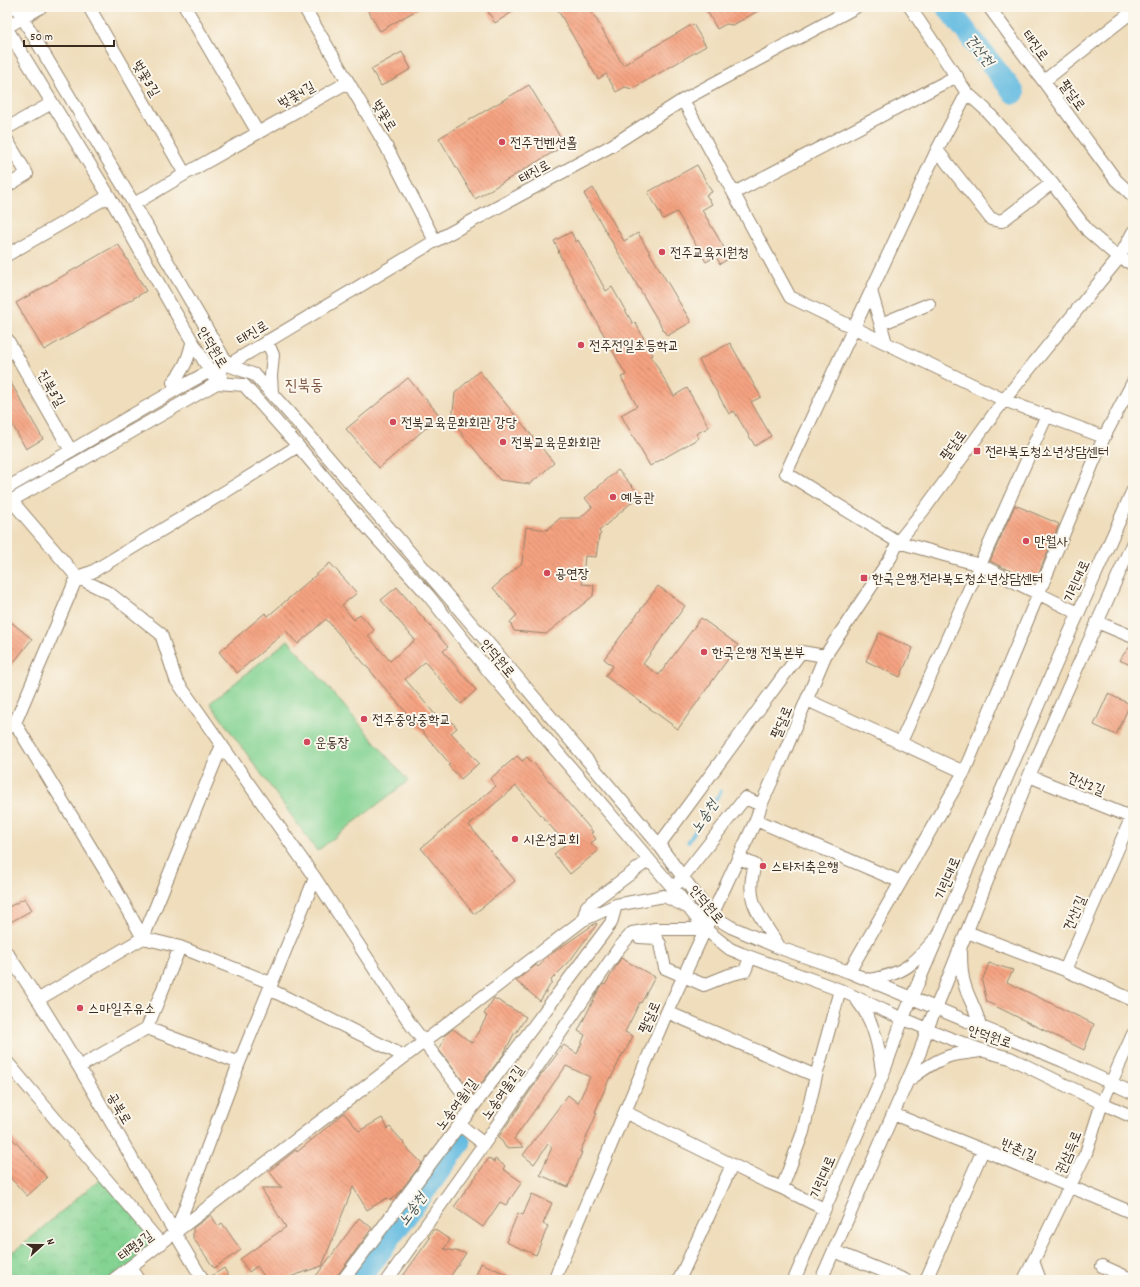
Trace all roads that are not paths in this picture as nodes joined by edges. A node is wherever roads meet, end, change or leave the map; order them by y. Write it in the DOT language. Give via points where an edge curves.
graph roads {
  1 [pos="16,7"];
  2 [pos="41,7"];
  3 [pos="89,7"];
  4 [pos="185,7"];
  5 [pos="304,7"];
  6 [pos="856,7"];
  7 [pos="910,7"];
  8 [pos="989,7"];
  9 [pos="1133,11"];
  10 [pos="23,18"];
  11 [pos="7,28"];
  12 [pos="957,76"];
  13 [pos="1044,81"];
  14 [pos="348,82"];
  15 [pos="967,93"];
  16 [pos="683,100"];
  17 [pos="52,103"];
  18 [pos="7,128"];
  19 [pos="258,133"];
  20 [pos="7,140"];
  21 [pos="937,150"];
  22 [pos="185,174"];
  23 [pos="1052,183"];
  24 [pos="7,186"];
  25 [pos="734,193"];
  26 [pos="110,196"];
  27 [pos="1133,196"];
  28 [pos="134,204"];
  29 [pos="1133,232"];
  30 [pos="435,241"];
  31 [pos="7,255"];
  32 [pos="1119,258"];
  33 [pos="1133,264"];
  34 [pos="871,291"];
  35 [pos="929,304"];
  36 [pos="881,324"];
  37 [pos="854,327"];
  38 [pos="7,339"];
  39 [pos="267,341"];
  40 [pos="192,342"];
  41 [pos="886,343"];
  42 [pos="228,365"];
  43 [pos="210,371"];
  44 [pos="1133,382"];
  45 [pos="217,383"];
  46 [pos="177,389"];
  47 [pos="272,392"];
  48 [pos="1004,400"];
  49 [pos="1047,416"];
  50 [pos="1104,437"];
  51 [pos="298,446"];
  52 [pos="71,451"];
  53 [pos="7,488"];
  54 [pos="1133,490"];
  55 [pos="9,502"];
  56 [pos="898,542"];
  57 [pos="1133,542"];
  58 [pos="980,565"];
  59 [pos="77,577"];
  60 [pos="1039,593"];
  61 [pos="1078,613"];
  62 [pos="1097,622"];
  63 [pos="1133,637"];
  64 [pos="825,656"];
  65 [pos="807,700"];
  66 [pos="11,726"];
  67 [pos="901,742"];
  68 [pos="222,745"];
  69 [pos="964,772"];
  70 [pos="1029,776"];
  71 [pos="761,805"];
  72 [pos="1132,816"];
  73 [pos="756,820"];
  74 [pos="659,845"];
  75 [pos="738,858"];
  76 [pos="649,860"];
  77 [pos="1110,868"];
  78 [pos="683,877"];
  79 [pos="315,878"];
  80 [pos="901,882"];
  81 [pos="673,888"];
  82 [pos="664,896"];
  83 [pos="616,905"];
  84 [pos="690,909"];
  85 [pos="711,915"];
  86 [pos="583,920"];
  87 [pos="705,929"];
  88 [pos="636,932"];
  89 [pos="967,932"];
  90 [pos="939,935"];
  91 [pos="143,938"];
  92 [pos="594,946"];
  93 [pos="180,947"];
  94 [pos="961,947"];
  95 [pos="620,948"];
  96 [pos="780,948"];
  97 [pos="7,953"];
  98 [pos="750,958"];
  99 [pos="1065,970"];
  100 [pos="849,972"];
  101 [pos="683,977"];
  102 [pos="867,980"];
  103 [pos="270,986"];
  104 [pos="840,990"];
  105 [pos="855,998"];
  106 [pos="39,999"];
  107 [pos="912,999"];
  108 [pos="1133,1000"];
  109 [pos="936,1009"];
  110 [pos="667,1012"];
  111 [pos="903,1018"];
  112 [pos="980,1027"];
  113 [pos="147,1028"];
  114 [pos="927,1029"];
  115 [pos="1133,1034"];
  116 [pos="423,1042"];
  117 [pos="984,1051"];
  118 [pos="404,1056"];
  119 [pos="7,1062"];
  120 [pos="239,1063"];
  121 [pos="79,1067"];
  122 [pos="882,1074"];
  123 [pos="816,1076"];
  124 [pos="907,1082"];
  125 [pos="1110,1083"];
  126 [pos="1133,1093"];
  127 [pos="1102,1103"];
  128 [pos="473,1106"];
  129 [pos="625,1112"];
  130 [pos="893,1114"];
  131 [pos="1133,1117"];
  132 [pos="460,1125"];
  133 [pos="484,1144"];
  134 [pos="983,1150"];
  135 [pos="732,1165"];
  136 [pos="1070,1187"];
  137 [pos="782,1188"];
  138 [pos="824,1209"];
  139 [pos="1133,1213"];
  140 [pos="175,1234"];
  141 [pos="161,1244"];
  142 [pos="834,1251"];
  143 [pos="1033,1261"];
  144 [pos="1102,1266"];
  145 [pos="130,1267"];
  146 [pos="113,1280"];
  147 [pos="138,1280"];
  148 [pos="203,1280"];
  149 [pos="343,1280"];
  150 [pos="387,1280"];
  151 [pos="554,1280"];
  152 [pos="679,1280"];
  153 [pos="794,1280"];
  154 [pos="822,1280"];
  155 [pos="905,1280"];
  156 [pos="926,1280"];
  157 [pos="1024,1280"];
  158 [pos="1040,1280"];
  159 [pos="1133,1280"];
  1 -- 10 [label="street, 안덕원로"];
  2 -- 10 [label="street"];
  3 -- 22 [label="street, 벚꽃3길"];
  4 -- 19 [label="street"];
  5 -- 14 [label="street, 벚꽃로"];
  6 -- 16 [label="street, 태진로"];
  7 -- 12 [label="street"];
  8 -- 13 [label="street, 태진로"];
  9 -- 13 [label="street, 팔달로"];
  10 -- 11 [label="street"];
  10 -- 28 [label="street, 안덕원로"];
  11 -- 17 [label="street, 안덕원로"];
  12 -- 15 [label="street"];
  12 -- 25 [label="street"];
  13 -- 27 [label="street, 팔달로" via="1116,180"];
  14 -- 19 [label="street, 벚꽃4길"];
  14 -- 30 [label="street, 벚꽃로" via="386,146"];
  15 -- 21 [label="street"];
  15 -- 23 [label="street" via="985,109"];
  16 -- 25 [label="street"];
  16 -- 30 [label="street, 태진로" via="611,146"];
  17 -- 18 [label="street"];
  17 -- 26 [label="street, 안덕원로"];
  19 -- 22 [label="street, 벚꽃4길"];
  20 -- 24 [label="street" via="27,174"];
  21 -- 23 [label="street" via="991,218 1002,221"];
  21 -- 34 [label="street"];
  22 -- 28 [label="street, 벚꽃4길"];
  23 -- 32 [label="street" via="1088,231"];
  25 -- 37 [label="street" via="790,297"];
  26 -- 31 [label="street"];
  26 -- 40 [label="street, 안덕원로"];
  28 -- 42 [label="street, 안덕원로"];
  29 -- 32 [label="street, 팔달로"];
  30 -- 39 [label="street, 태진로"];
  32 -- 33 [label="street"];
  32 -- 48 [label="street, 팔달로"];
  34 -- 36 [label="street"];
  34 -- 37 [label="street"];
  35 -- 36 [label="street"];
  36 -- 41 [label="street"];
  37 -- 41 [label="street"];
  37 -- 56 [label="street" via="786,473"];
  38 -- 52 [label="street, 진북3길"];
  39 -- 42 [label="street, 태진로"];
  39 -- 47 [label="street" via="273,356"];
  40 -- 43 [label="street, 안덕원로"];
  40 -- 46 [label="street" via="183,370 173,382"];
  41 -- 48 [label="street"];
  42 -- 43 [label="street, 태진로"];
  42 -- 45 [label="street, 태진로"];
  42 -- 47 [label="street, 안덕원로" via="255,374"];
  43 -- 45 [label="street, 안덕원로"];
  43 -- 46 [label="street, 태진로"];
  44 -- 50 [label="street"];
  45 -- 51 [label="street, 안덕원로" via="244,385"];
  45 -- 55 [label="street, 태진로"];
  46 -- 52 [label="street, 태진로"];
  47 -- 74 [label="street, 안덕원로"];
  48 -- 49 [label="street"];
  48 -- 56 [label="street, 팔달로"];
  49 -- 50 [label="street"];
  49 -- 58 [label="street"];
  50 -- 60 [label="street"];
  51 -- 59 [label="street" via="92,572"];
  51 -- 76 [label="street, 안덕원로" via="428,595 486,668"];
  52 -- 53 [label="street, 태진로"];
  54 -- 61 [label="street, 기린대로"];
  55 -- 59 [label="street"];
  56 -- 58 [label="street"];
  56 -- 64 [label="street, 팔달로" via="891,557"];
  57 -- 62 [label="street"];
  58 -- 60 [label="street"];
  58 -- 67 [label="street"];
  59 -- 66 [label="street"];
  59 -- 68 [label="street" via="109,593 161,634 176,680"];
  60 -- 61 [label="street"];
  60 -- 69 [label="street"];
  61 -- 90 [label="street, 기린대로"];
  62 -- 63 [label="street"];
  62 -- 70 [label="street"];
  64 -- 65 [label="street, 팔달로"];
  64 -- 74 [label="street" via="801,652"];
  65 -- 67 [label="street"];
  65 -- 71 [label="street, 팔달로"];
  66 -- 91 [label="street" via="107,874"];
  67 -- 69 [label="street"];
  68 -- 79 [label="street"];
  68 -- 91 [label="street"];
  69 -- 80 [label="street"];
  70 -- 72 [label="street, 건산2길"];
  70 -- 89 [label="street"];
  71 -- 73 [label="street, 팔달로"];
  71 -- 78 [label="street" via="746,798"];
  72 -- 77 [label="street, 건산2길"];
  73 -- 75 [label="street, 팔달로"];
  73 -- 80 [label="street"];
  74 -- 78 [label="street, 안덕원로"];
  75 -- 85 [label="street, 팔달로"];
  75 -- 96 [label="street" via="755,865 751,892 756,911"];
  76 -- 81 [label="street, 안덕원로"];
  76 -- 86 [label="street" via="587,906"];
  77 -- 99 [label="street, 건산1길"];
  78 -- 81 [label="street"];
  78 -- 85 [label="street, 안덕원로"];
  79 -- 103 [label="street"];
  79 -- 116 [label="street"];
  80 -- 100 [label="street"];
  81 -- 82 [label="street"];
  81 -- 84 [label="street, 안덕원로"];
  82 -- 83 [label="street"];
  82 -- 84 [label="street"];
  83 -- 86 [label="street"];
  83 -- 92 [label="street, 노송여울1길" via="611,923"];
  84 -- 85 [label="street"];
  84 -- 87 [label="street, 안덕원로"];
  85 -- 87 [label="street, 팔달로"];
  85 -- 96 [label="street, 안덕원로" via="731,928"];
  86 -- 116 [label="street, 태평3길"];
  87 -- 88 [label="street" via="655,929"];
  87 -- 98 [label="street, 안덕원로" via="730,949"];
  87 -- 101 [label="street, 팔달로"];
  88 -- 95 [label="street, 노송여울2길" via="632,933"];
  88 -- 101 [label="street" via="638,937 656,938 660,944 665,968"];
  89 -- 94 [label="street"];
  89 -- 99 [label="street"];
  90 -- 102 [label="street" via="912,964 881,978"];
  90 -- 107 [label="street, 기린대로"];
  91 -- 93 [label="street"];
  91 -- 106 [label="street"];
  92 -- 95 [label="street" via="611,937 617,941"];
  92 -- 128 [label="street, 노송여울1길"];
  93 -- 103 [label="street"];
  93 -- 113 [label="street"];
  94 -- 109 [label="street"];
  94 -- 112 [label="street" via="963,978"];
  95 -- 133 [label="street, 노송여울2길"];
  96 -- 100 [label="street, 안덕원로"];
  97 -- 106 [label="street, 공북로"];
  98 -- 101 [label="street" via="745,971 704,985"];
  98 -- 104 [label="street, 안덕원로"];
  99 -- 108 [label="street"];
  100 -- 102 [label="street, 안덕원로"];
  101 -- 110 [label="street, 팔달로"];
  102 -- 107 [label="street, 안덕원로"];
  103 -- 118 [label="street"];
  103 -- 120 [label="street"];
  104 -- 105 [label="street, 안덕원로"];
  104 -- 123 [label="street"];
  105 -- 111 [label="street, 안덕원로"];
  105 -- 122 [label="street" via="866,1012 879,1047"];
  106 -- 121 [label="street, 공북로"];
  107 -- 109 [label="street, 안덕원로"];
  107 -- 111 [label="street, 기린대로"];
  109 -- 112 [label="street, 안덕원로"];
  109 -- 114 [label="street"];
  110 -- 123 [label="street"];
  110 -- 129 [label="street, 팔달로"];
  111 -- 114 [label="street, 안덕원로"];
  111 -- 122 [label="street, 기린대로"];
  112 -- 125 [label="street, 안덕원로"];
  113 -- 120 [label="street"];
  113 -- 121 [label="street"];
  114 -- 117 [label="street, 안덕원로"];
  114 -- 124 [label="street"];
  115 -- 125 [label="street, 권삼득로"];
  116 -- 118 [label="street, 태평3길"];
  116 -- 128 [label="street"];
  117 -- 124 [label="street" via="952,1055 942,1059"];
  117 -- 127 [label="street, 안덕원로" via="1010,1058"];
  118 -- 140 [label="street, 태평3길"];
  119 -- 141 [label="street"];
  120 -- 140 [label="street"];
  121 -- 140 [label="street, 공북로"];
  122 -- 138 [label="street, 기린대로"];
  123 -- 137 [label="street" via="803,1132"];
  124 -- 130 [label="street"];
  125 -- 126 [label="street, 안덕원로"];
  125 -- 127 [label="street, 권삼득로"];
  127 -- 131 [label="street, 안덕원로"];
  127 -- 136 [label="street, 권삼득로" via="1086,1153"];
  128 -- 132 [label="street, 노송여울1길"];
  129 -- 135 [label="street"];
  129 -- 151 [label="street, 팔달로"];
  130 -- 134 [label="street, 반촌1길"];
  130 -- 142 [label="street"];
  132 -- 133 [label="street"];
  132 -- 149 [label="street, 노송여울1길"];
  133 -- 150 [label="street, 노송여울2길"];
  134 -- 136 [label="street, 반촌1길"];
  134 -- 156 [label="street"];
  135 -- 137 [label="street"];
  135 -- 152 [label="street"];
  136 -- 139 [label="street, 반촌1길"];
  136 -- 143 [label="street, 권삼득로"];
  137 -- 138 [label="street"];
  138 -- 153 [label="street, 기린대로"];
  140 -- 141 [label="street, 태평3길"];
  140 -- 148 [label="street, 공북로"];
  141 -- 145 [label="street, 태평3길"];
  142 -- 154 [label="street"];
  142 -- 155 [label="street"];
  143 -- 157 [label="street, 권삼득로"];
  143 -- 158 [label="street"];
  144 -- 159 [label="street"];
  145 -- 146 [label="street, 태평3길"];
  145 -- 147 [label="street"];
}
